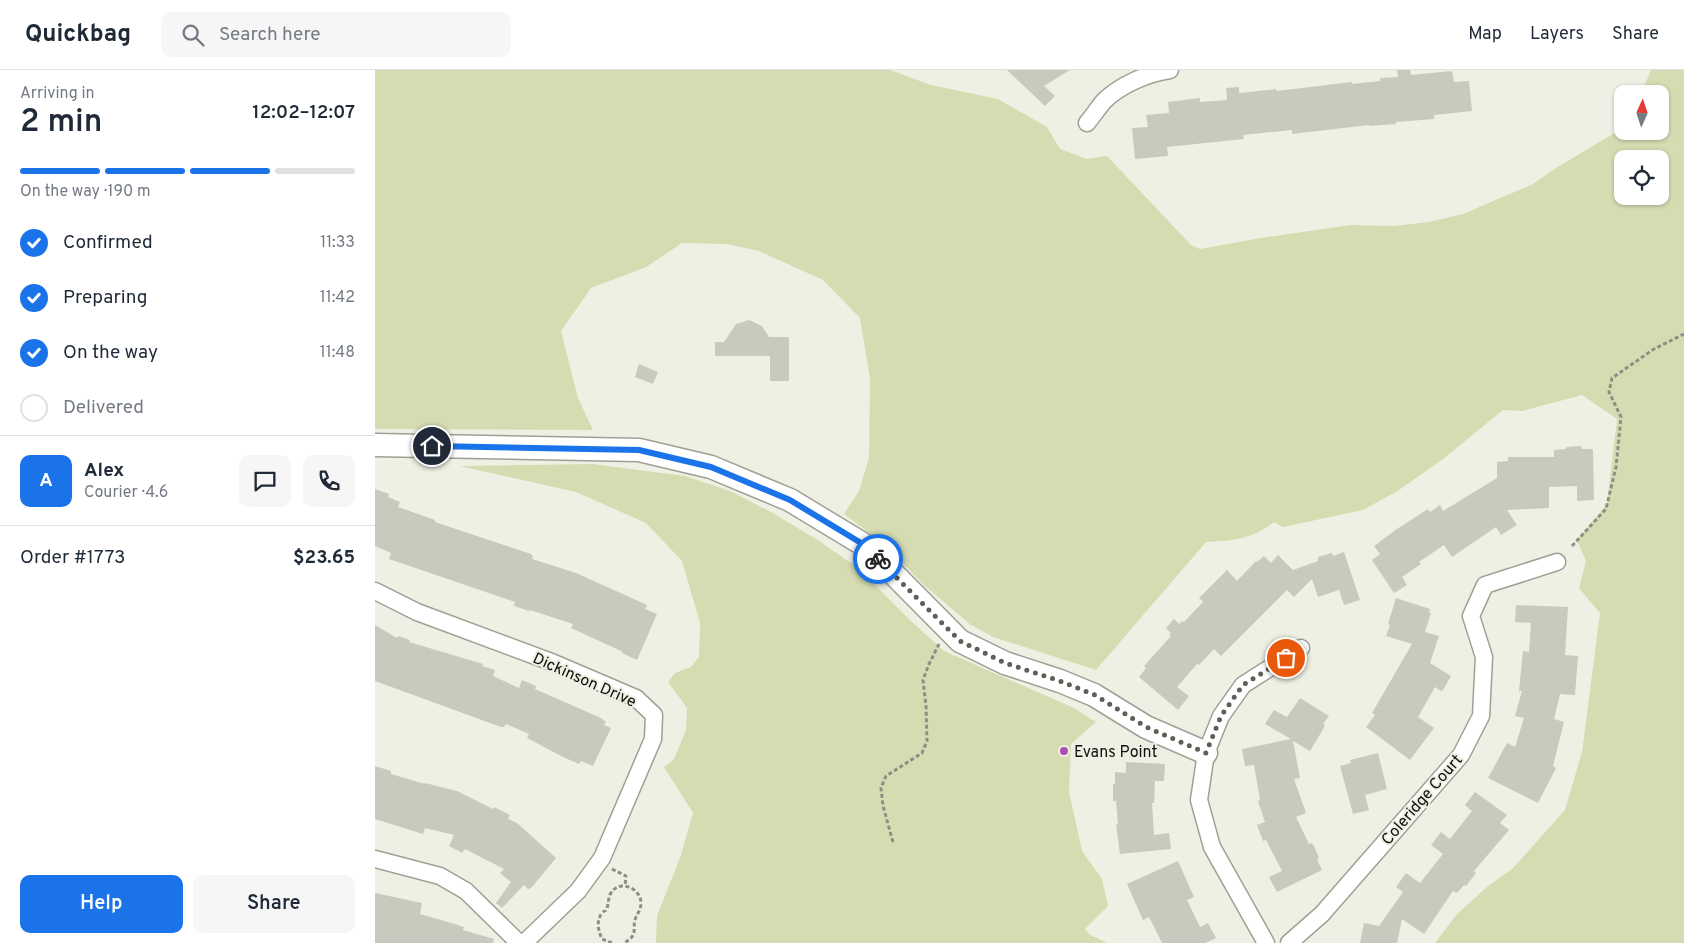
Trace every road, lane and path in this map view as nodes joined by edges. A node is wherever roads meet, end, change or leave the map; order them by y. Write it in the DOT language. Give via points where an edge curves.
graph roads {
  1 [pos="1170,70"];
  2 [pos="1087,123"];
  3 [pos="1684,334"];
  4 [pos="375,446"];
  5 [pos="1572,546"];
  6 [pos="1557,562"];
  7 [pos="375,591"];
  8 [pos="940,644"];
  9 [pos="1301,648"];
  10 [pos="1206,753"];
  11 [pos="893,842"];
  12 [pos="375,859"];
  13 [pos="612,869"];
  14 [pos="625,886"];
  15 [pos="519,943"];
  16 [pos="524,943"];
  17 [pos="612,943"];
  18 [pos="624,943"];
  19 [pos="1266,943"];
  20 [pos="1289,943"];
  1 -- 2 [label="street" via="1124,86 1104,101"];
  3 -- 5 [label="path" via="1612,378 1609,392 1621,417 1616,467 1605,509"];
  4 -- 10 [label="street" via="639,450 711,467 790,500 866,546 960,641 1005,663 1095,695 1146,727"];
  6 -- 20 [label="street, Coleridge Court" via="1485,585 1471,616 1484,656 1481,716 1461,755 1322,914"];
  7 -- 16 [label="street, Dickinson Drive" via="417,612 554,663 636,698 654,715 653,739 602,858 578,892"];
  8 -- 11 [label="path" via="923,680 927,741 922,753 886,776 881,788"];
  9 -- 10 [label="street" via="1243,685 1221,716"];
  10 -- 19 [label="street" via="1199,800 1212,847"];
  12 -- 15 [label="street" via="440,876 467,891"];
  13 -- 14 [label="path" via="626,876"];
  14 -- 17 [label="path" via="611,891 598,925 602,939"];
  14 -- 18 [label="path" via="638,892 641,902 635,931"];
}
